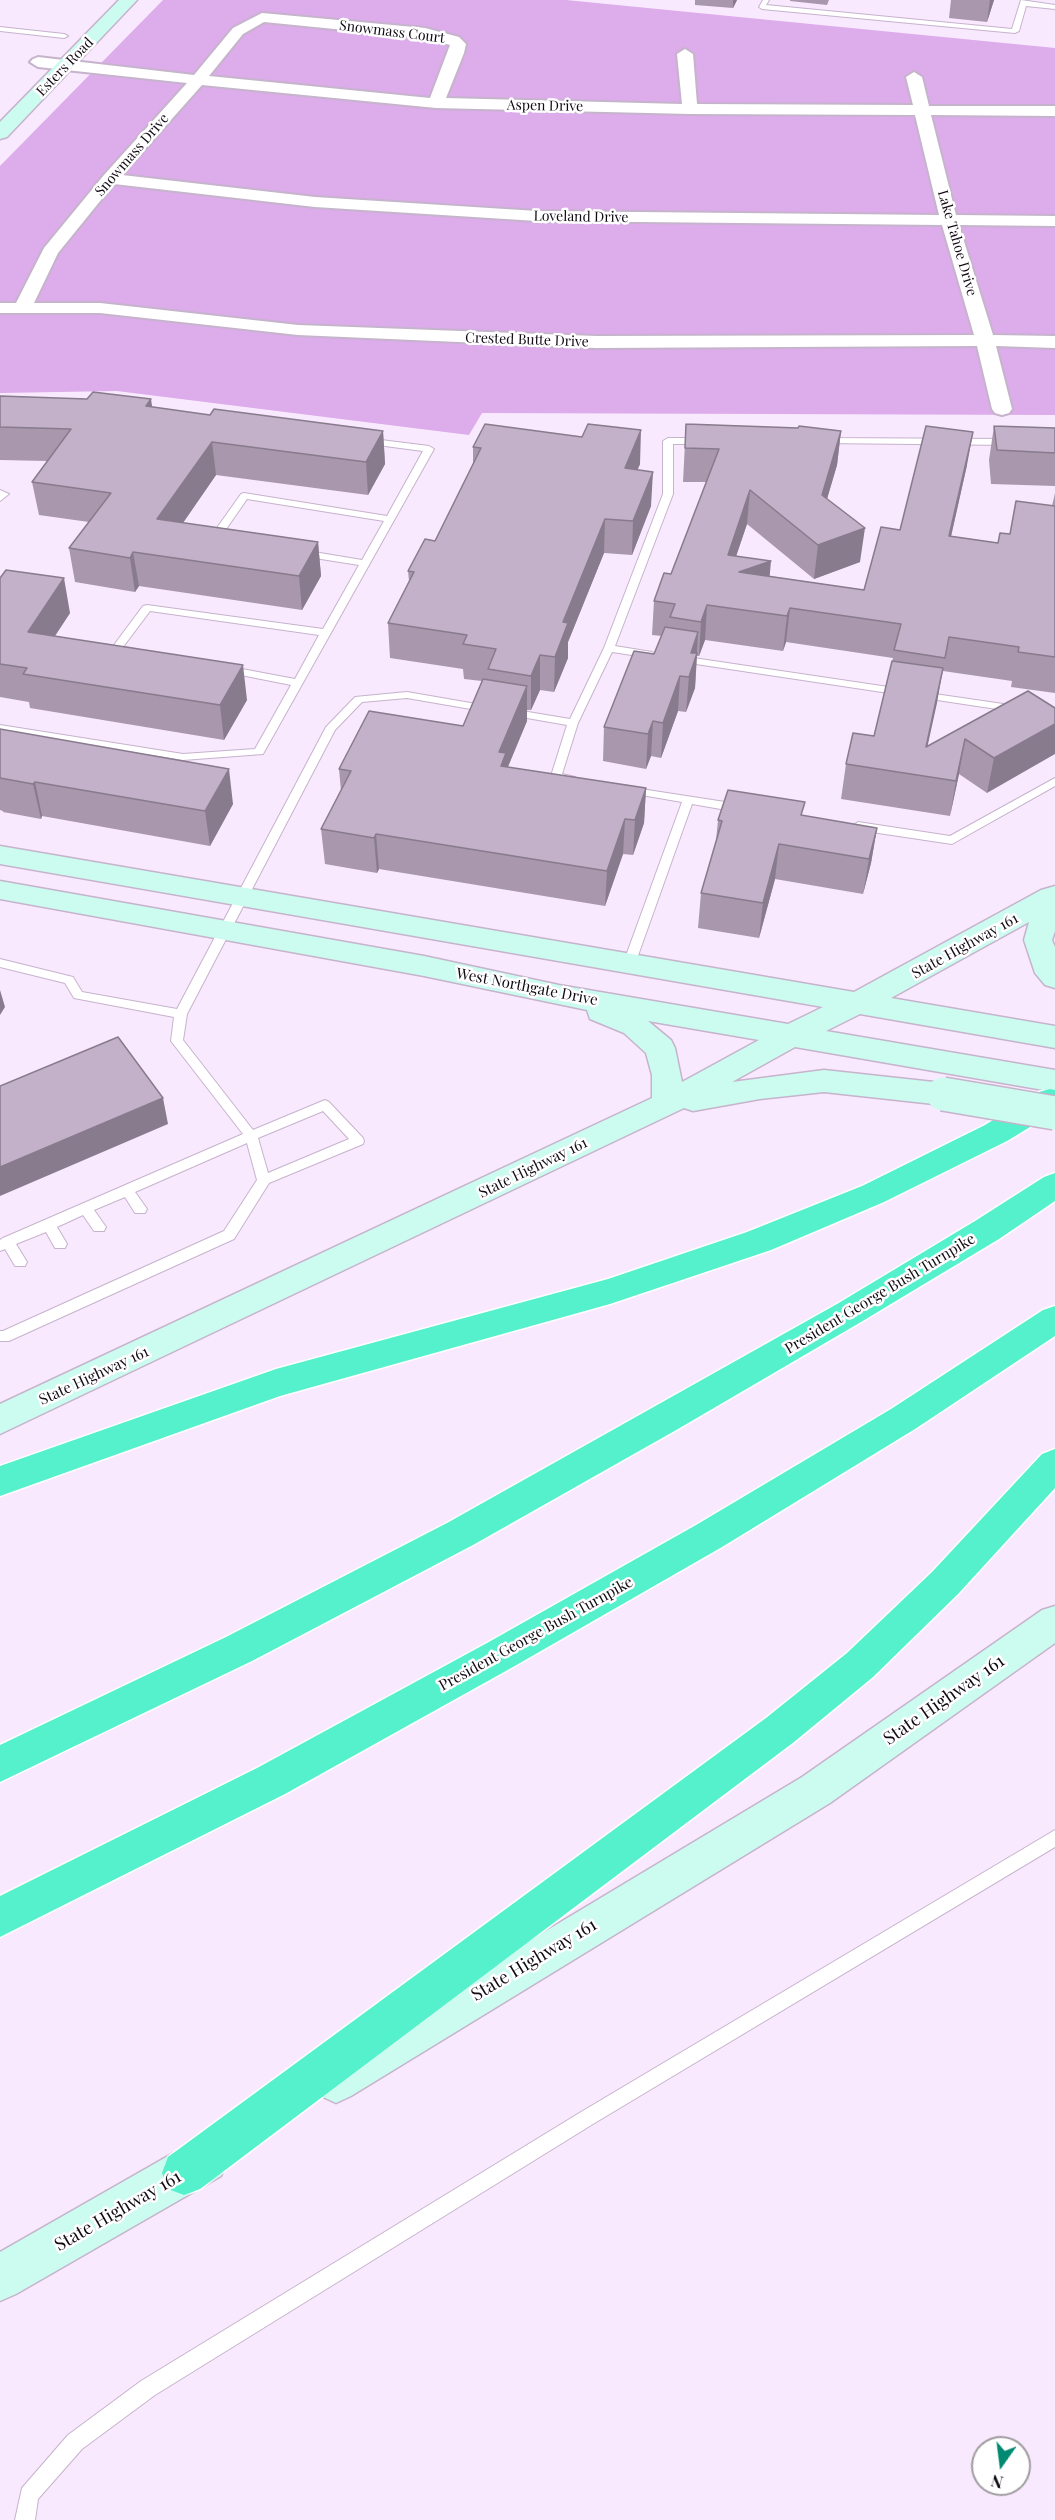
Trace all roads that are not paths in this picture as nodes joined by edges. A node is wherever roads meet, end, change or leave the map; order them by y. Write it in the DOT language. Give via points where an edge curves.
graph roads {
  1 [pos="129,0"];
  2 [pos="766,0"];
  3 [pos="1023,2"];
  4 [pos="1055,8"];
  5 [pos="262,17"];
  6 [pos="0,29"];
  7 [pos="69,30"];
  8 [pos="686,54"];
  9 [pos="38,62"];
  10 [pos="67,65"];
  11 [pos="914,77"];
  12 [pos="23,78"];
  13 [pos="198,80"];
  14 [pos="436,103"];
  15 [pos="690,109"];
  16 [pos="922,110"];
  17 [pos="1055,111"];
  18 [pos="0,133"];
  19 [pos="110,179"];
  20 [pos="950,220"];
  21 [pos="1055,221"];
  22 [pos="0,308"];
  23 [pos="22,309"];
  24 [pos="985,340"];
  25 [pos="1055,342"];
  26 [pos="1002,410"];
  27 [pos="358,440"];
  28 [pos="714,441"];
  29 [pos="818,441"];
  30 [pos="1019,442"];
  31 [pos="0,493"];
  32 [pos="0,498"];
  33 [pos="390,519"];
  34 [pos="226,541"];
  35 [pos="295,552"];
  36 [pos="365,563"];
  37 [pos="326,633"];
  38 [pos="609,648"];
  39 [pos="139,653"];
  40 [pos="218,668"];
  41 [pos="298,683"];
  42 [pos="1032,711"];
  43 [pos="573,723"];
  44 [pos="0,728"];
  45 [pos="578,780"];
  46 [pos="1055,781"];
  47 [pos="611,786"];
  48 [pos="688,800"];
  49 [pos="745,809"];
  50 [pos="849,825"];
  51 [pos="0,855"];
  52 [pos="0,890"];
  53 [pos="1053,896"];
  54 [pos="241,897"];
  55 [pos="224,931"];
  56 [pos="0,963"];
  57 [pos="629,964"];
  58 [pos="1055,978"];
  59 [pos="559,995"];
  60 [pos="858,1004"];
  61 [pos="181,1014"];
  62 [pos="794,1034"];
  63 [pos="1055,1037"];
  64 [pos="1055,1081"];
  65 [pos="1055,1096"];
  66 [pos="667,1104"];
  67 [pos="1055,1113"];
  68 [pos="251,1136"];
  69 [pos="264,1180"];
  70 [pos="1055,1185"];
  71 [pos="127,1190"];
  72 [pos="85,1208"];
  73 [pos="140,1209"];
  74 [pos="48,1224"];
  75 [pos="99,1227"];
  76 [pos="4,1244"];
  77 [pos="60,1244"];
  78 [pos="20,1262"];
  79 [pos="1055,1319"];
  80 [pos="0,1336"];
  81 [pos="0,1420"];
  82 [pos="1055,1464"];
  83 [pos="0,1481"];
  84 [pos="1055,1622"];
  85 [pos="0,1764"];
  86 [pos="1055,1838"];
  87 [pos="0,1917"];
  88 [pos="184,2173"];
  89 [pos="0,2278"];
  90 [pos="25,2520"];
  1 -- 10 [label="main road, Esters Road"];
  2 -- 3 [label="lane" via="762,7 1015,31"];
  3 -- 4 [label="lane"];
  5 -- 13 [label="street, Snowmass Drive" via="238,31"];
  5 -- 14 [label="street, Snowmass Court" via="425,33 454,40 458,44 456,53"];
  6 -- 7 [label="lane"];
  7 -- 9 [label="main road, Esters Road"];
  8 -- 15 [label="street"];
  9 -- 10 [label="street, Aspen Drive"];
  9 -- 12 [label="main road, Esters Road"];
  10 -- 13 [label="street, Aspen Drive"];
  10 -- 18 [label="main road, Esters Road"];
  11 -- 16 [label="street, Lake Tahoe Drive"];
  13 -- 14 [label="street, Aspen Drive"];
  13 -- 19 [label="street, Snowmass Drive"];
  14 -- 15 [label="street, Aspen Drive"];
  15 -- 16 [label="street, Aspen Drive"];
  16 -- 17 [label="street, Aspen Drive"];
  16 -- 20 [label="street, Lake Tahoe Drive"];
  19 -- 20 [label="street, Loveland Drive" via="315,202 514,215"];
  19 -- 23 [label="street, Snowmass Drive" via="50,252"];
  20 -- 21 [label="street, Loveland Drive"];
  20 -- 24 [label="street, Lake Tahoe Drive"];
  22 -- 23 [label="street, Crested Butte Drive"];
  23 -- 24 [label="street, Crested Butte Drive" via="100,308 298,330 596,342"];
  24 -- 25 [label="street, Crested Butte Drive"];
  24 -- 26 [label="street, Lake Tahoe Drive"];
  27 -- 33 [label="lane" via="429,449"];
  28 -- 38 [label="lane" via="668,441 668,494"];
  29 -- 30 [label="lane"];
  31 -- 32 [label="lane" via="4,494"];
  33 -- 34 [label="lane" via="244,496 214,539"];
  33 -- 36 [label="lane"];
  35 -- 36 [label="lane"];
  36 -- 37 [label="lane"];
  37 -- 39 [label="lane" via="147,608 116,649"];
  37 -- 41 [label="lane"];
  38 -- 42 [label="lane"];
  38 -- 43 [label="lane"];
  40 -- 41 [label="lane"];
  41 -- 44 [label="lane" via="259,752 183,757"];
  43 -- 45 [label="lane" via="556,776"];
  43 -- 54 [label="lane" via="406,695 359,699 330,729"];
  46 -- 50 [label="lane" via="952,840"];
  47 -- 48 [label="lane"];
  48 -- 49 [label="lane"];
  48 -- 57 [label="lane"];
  51 -- 54 [label="main road"];
  52 -- 55 [label="main road, West Northgate Drive"];
  53 -- 58 [label="main road" via="1038,940"];
  53 -- 60 [label="main road, State Highway 161"];
  54 -- 55 [label="lane"];
  54 -- 57 [label="main road"];
  55 -- 59 [label="main road, West Northgate Drive" via="424,966"];
  55 -- 61 [label="lane"];
  56 -- 61 [label="lane" via="69,980 78,995"];
  57 -- 60 [label="main road"];
  59 -- 62 [label="main road, West Northgate Drive"];
  59 -- 66 [label="main road" via="635,1026 660,1048 667,1075"];
  60 -- 62 [label="main road, State Highway 161"];
  60 -- 63 [label="main road"];
  61 -- 68 [label="lane" via="177,1041"];
  62 -- 64 [label="main road, West Northgate Drive"];
  62 -- 66 [label="main road, State Highway 161"];
  65 -- 83 [label="highway" via="996,1133 873,1194 759,1241 610,1291 276,1383"];
  66 -- 67 [label="main road, bridge" via="824,1081 943,1094"];
  66 -- 81 [label="main road, State Highway 161"];
  68 -- 69 [label="lane"];
  68 -- 69 [label="lane" via="325,1105 358,1141"];
  68 -- 71 [label="lane"];
  69 -- 80 [label="lane" via="229,1235 172,1254"];
  70 -- 85 [label="highway, President George Bush Turnpike" via="839,1319 460,1534 239,1648"];
  71 -- 72 [label="lane"];
  71 -- 73 [label="lane"];
  72 -- 74 [label="lane"];
  72 -- 75 [label="lane"];
  74 -- 76 [label="lane"];
  74 -- 77 [label="lane"];
  76 -- 78 [label="lane"];
  79 -- 87 [label="highway, President George Bush Turnpike" via="903,1419 500,1655 271,1781"];
  82 -- 88 [label="highway" via="945,1583 860,1665 780,1730"];
  84 -- 88 [label="main road, State Highway 161" via="816,1790"];
  86 -- 90 [label="lane" via="576,2124 148,2388 75,2442 29,2495"];
  88 -- 89 [label="main road, State Highway 161"];
}
